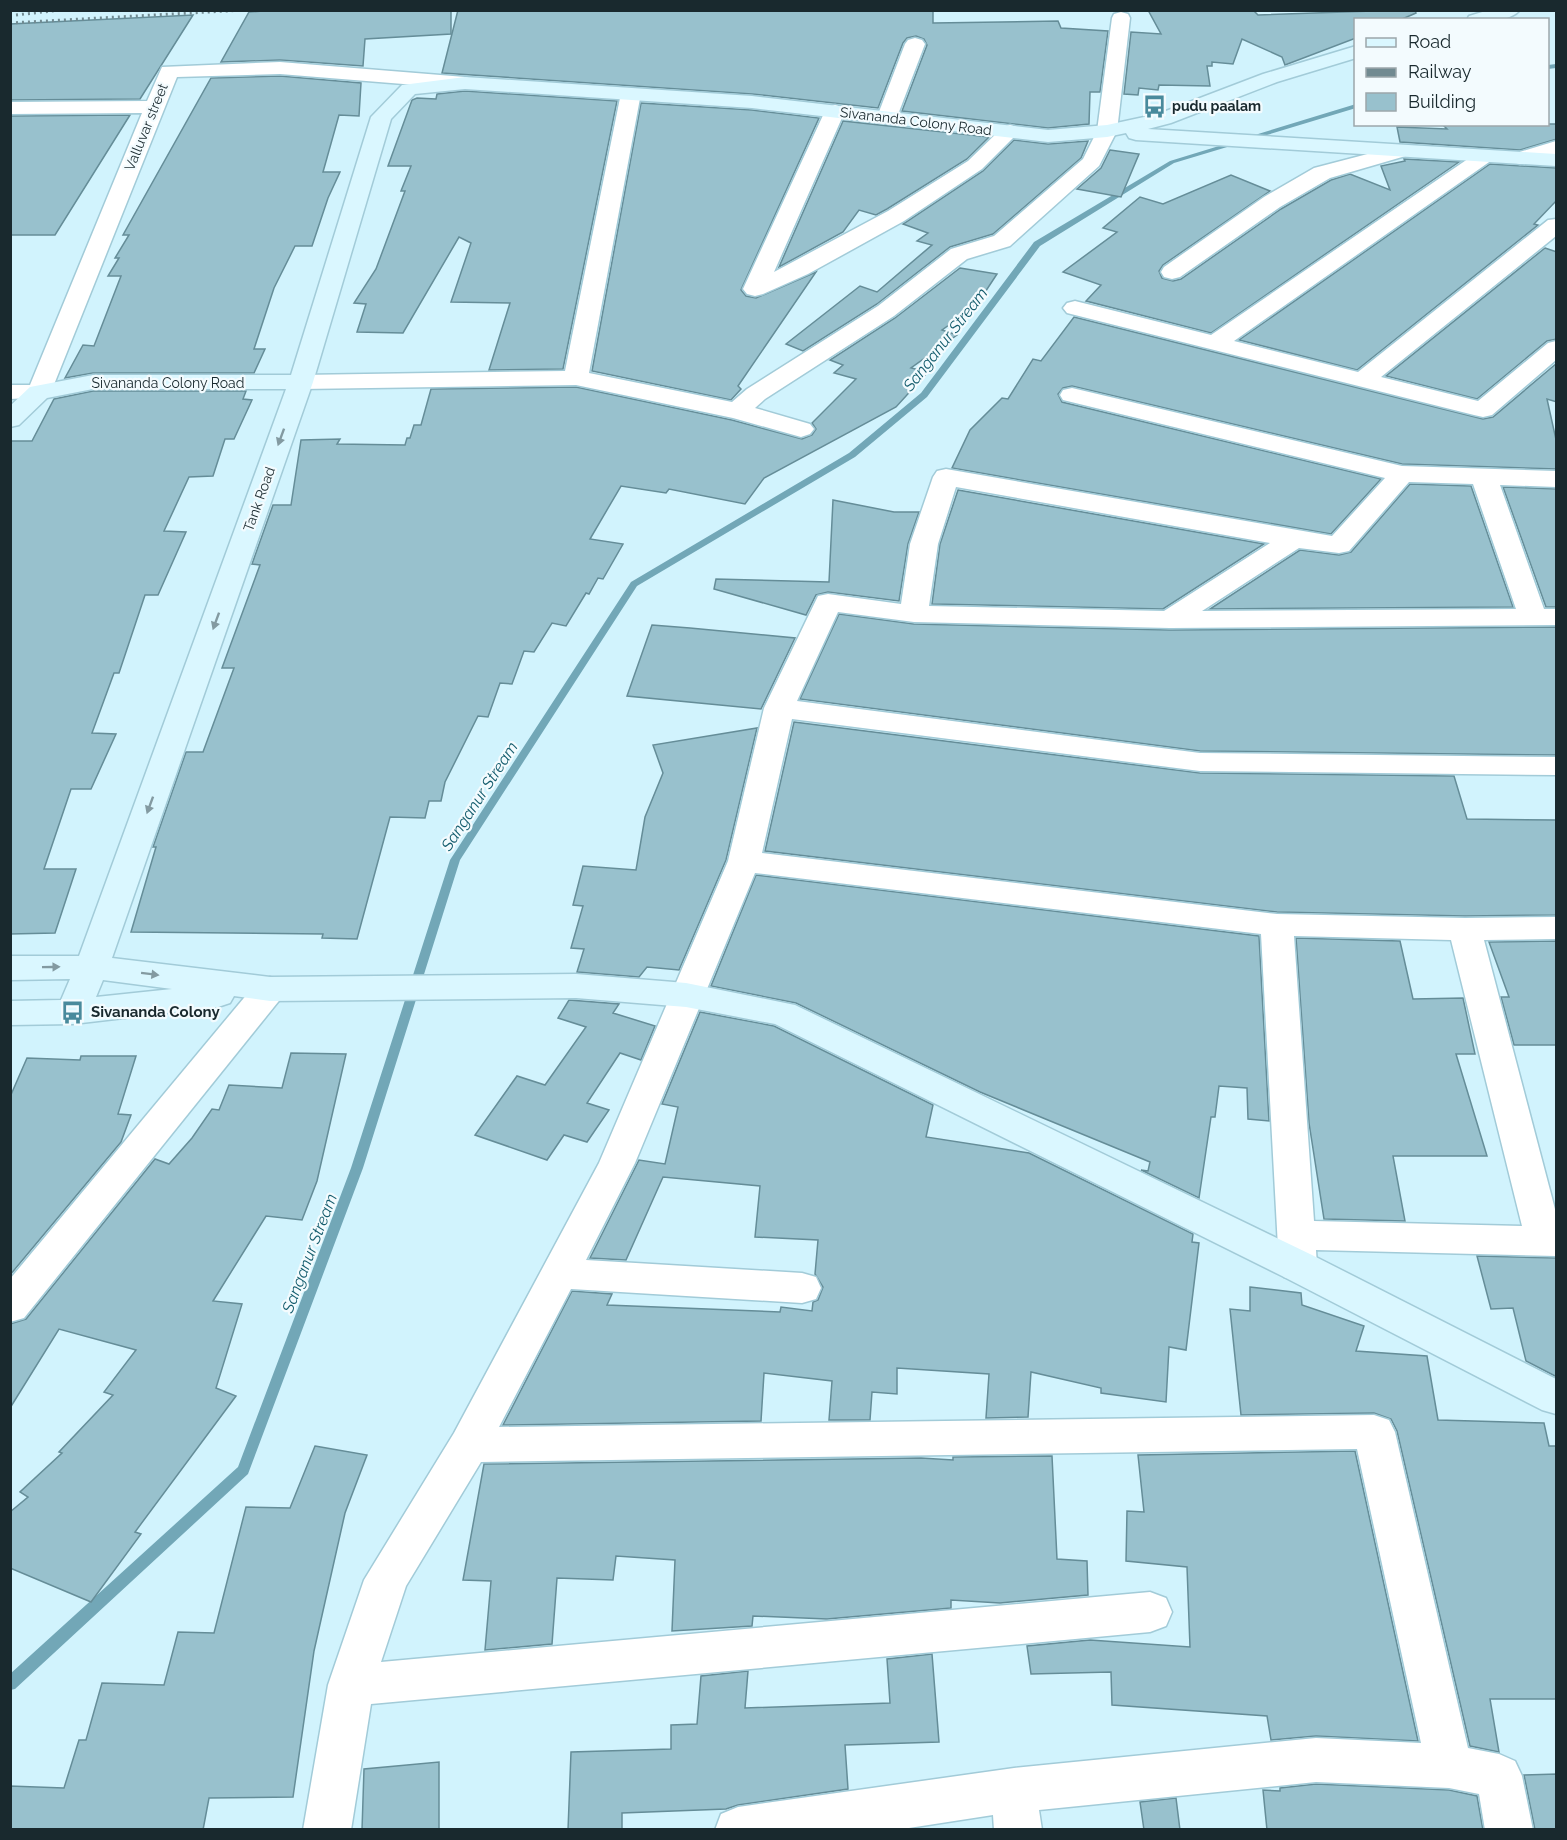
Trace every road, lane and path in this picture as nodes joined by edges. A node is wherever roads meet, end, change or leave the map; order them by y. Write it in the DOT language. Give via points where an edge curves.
graph roads {
  1 [pos="1510,10"];
  2 [pos="1121,18"];
  3 [pos="1483,18"];
  4 [pos="915,44"];
  5 [pos="1354,53"];
  6 [pos="465,83"];
  7 [pos="632,93"];
  8 [pos="154,106"];
  9 [pos="10,108"];
  10 [pos="835,111"];
  11 [pos="886,117"];
  12 [pos="1010,131"];
  13 [pos="1107,131"];
  14 [pos="1557,147"];
  15 [pos="1402,151"];
  16 [pos="1485,156"];
  17 [pos="1520,158"];
  18 [pos="1557,160"];
  19 [pos="1557,225"];
  20 [pos="1172,272"];
  21 [pos="1075,308"];
  22 [pos="1215,343"];
  23 [pos="1557,348"];
  24 [pos="576,378"];
  25 [pos="1363,380"];
  26 [pos="301,382"];
  27 [pos="10,392"];
  28 [pos="39,392"];
  29 [pos="1072,395"];
  30 [pos="737,411"];
  31 [pos="10,420"];
  32 [pos="801,429"];
  33 [pos="1402,474"];
  34 [pos="1483,475"];
  35 [pos="1557,479"];
  36 [pos="1294,539"];
  37 [pos="914,615"];
  38 [pos="1545,616"];
  39 [pos="1170,620"];
  40 [pos="779,708"];
  41 [pos="1557,766"];
  42 [pos="744,861"];
  43 [pos="1277,925"];
  44 [pos="1557,928"];
  45 [pos="1465,929"];
  46 [pos="92,967"];
  47 [pos="10,968"];
  48 [pos="270,989"];
  49 [pos="686,995"];
  50 [pos="73,1012"];
  51 [pos="10,1013"];
  52 [pos="1551,1241"];
  53 [pos="1297,1251"];
  54 [pos="559,1273"];
  55 [pos="802,1288"];
  56 [pos="10,1307"];
  57 [pos="1557,1398"];
  58 [pos="469,1445"];
  59 [pos="1150,1612"];
  60 [pos="351,1685"];
  61 [pos="1449,1766"];
  62 [pos="1016,1810"];
  63 [pos="327,1830"];
  64 [pos="738,1830"];
  65 [pos="1509,1830"];
  1 -- 3 [label="main road"];
  2 -- 13 [label="street"];
  4 -- 11 [label="street"];
  5 -- 13 [label="main road, Sivananda Colony Road" via="1270,78 1164,119"];
  6 -- 7 [label="main road, Sivananda Colony Road"];
  6 -- 8 [label="street, Valluvar street" via="280,68 169,71"];
  6 -- 26 [label="main road, Tank Road" via="409,89 381,117"];
  7 -- 10 [label="main road, Sivananda Colony Road"];
  7 -- 24 [label="street"];
  8 -- 9 [label="street"];
  8 -- 28 [label="street, Valluvar street"];
  10 -- 11 [label="main road, Sivananda Colony Road"];
  10 -- 12 [label="street" via="755,289 896,216 975,165"];
  11 -- 12 [label="main road, Sivananda Colony Road"];
  12 -- 13 [label="main road, Sivananda Colony Road" via="1048,136"];
  13 -- 15 [label="main road"];
  13 -- 30 [label="street" via="1092,162 1002,241 958,254 886,311"];
  14 -- 17 [label="street"];
  15 -- 16 [label="main road"];
  15 -- 20 [label="street" via="1322,173 1272,202"];
  16 -- 17 [label="main road"];
  16 -- 22 [label="street"];
  17 -- 18 [label="main road"];
  19 -- 25 [label="street"];
  21 -- 22 [label="street"];
  22 -- 25 [label="street"];
  23 -- 25 [label="street" via="1483,410"];
  24 -- 26 [label="street"];
  24 -- 30 [label="street"];
  26 -- 28 [label="main road, Sivananda Colony Road" via="93,382"];
  26 -- 46 [label="main road, Tank Road, one-way"];
  27 -- 28 [label="street"];
  28 -- 31 [label="main road"];
  29 -- 33 [label="street"];
  30 -- 32 [label="street"];
  33 -- 34 [label="street"];
  33 -- 36 [label="street" via="1339,545"];
  34 -- 35 [label="street"];
  34 -- 38 [label="street"];
  36 -- 37 [label="street" via="946,477 924,544"];
  36 -- 39 [label="street"];
  37 -- 39 [label="street"];
  37 -- 40 [label="street" via="828,602"];
  38 -- 39 [label="street"];
  40 -- 41 [label="street" via="1200,762"];
  40 -- 42 [label="street"];
  42 -- 43 [label="street"];
  42 -- 49 [label="street"];
  43 -- 45 [label="street"];
  43 -- 53 [label="street"];
  44 -- 45 [label="street"];
  45 -- 52 [label="street"];
  47 -- 46 [label="main road, one-way"];
  46 -- 48 [label="main road, one-way"];
  46 -- 50 [label="main road, Tank Road"];
  48 -- 49 [label="main road" via="576,986"];
  48 -- 50 [label="main road"];
  48 -- 56 [label="street"];
  49 -- 53 [label="main road" via="783,1014"];
  49 -- 54 [label="street" via="617,1162"];
  50 -- 51 [label="main road"];
  52 -- 53 [label="street"];
  53 -- 57 [label="main road"];
  54 -- 55 [label="street"];
  54 -- 58 [label="street"];
  58 -- 60 [label="street" via="386,1580"];
  58 -- 61 [label="street" via="1374,1432"];
  59 -- 60 [label="street"];
  60 -- 63 [label="street"];
  61 -- 62 [label="street" via="1316,1760"];
  61 -- 65 [label="street" via="1499,1776"];
  62 -- 64 [label="street"];
}
